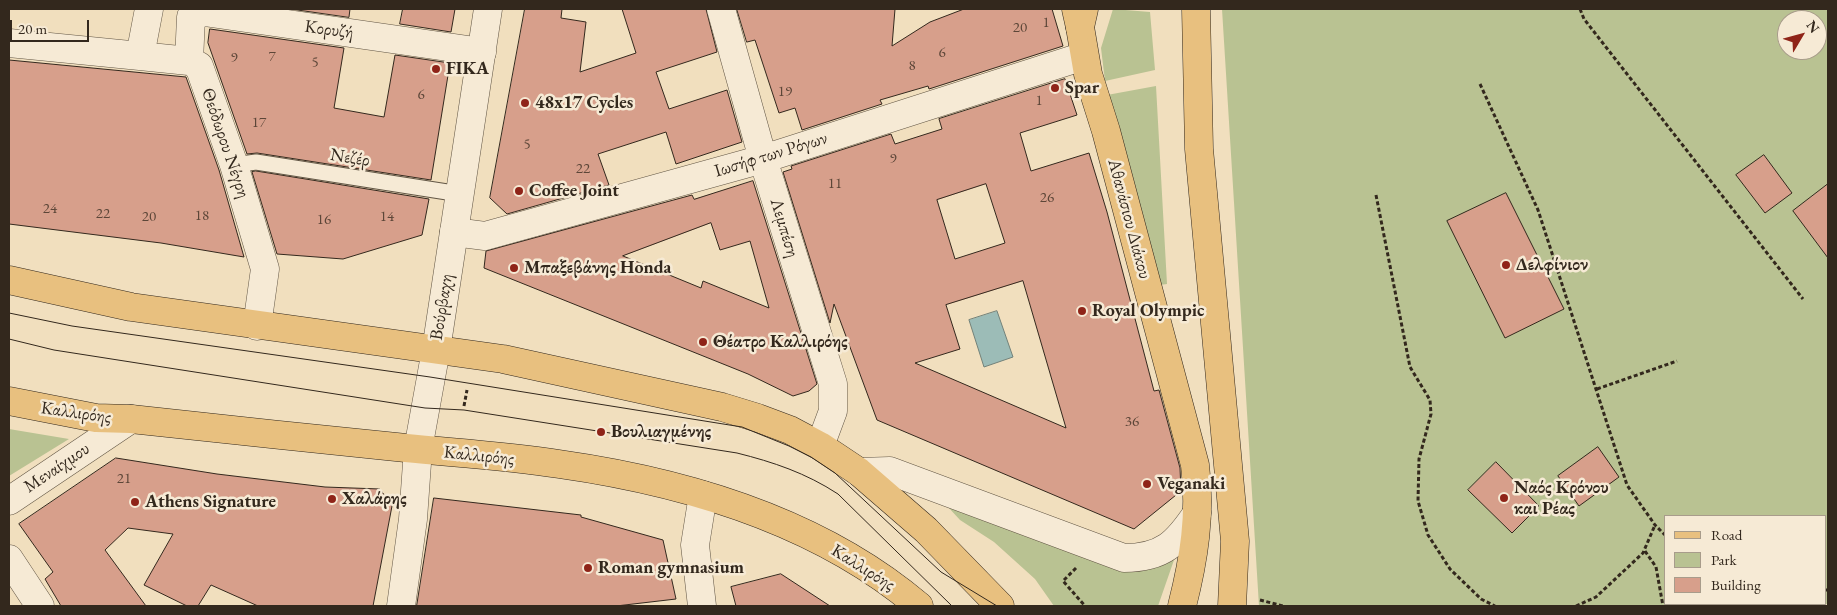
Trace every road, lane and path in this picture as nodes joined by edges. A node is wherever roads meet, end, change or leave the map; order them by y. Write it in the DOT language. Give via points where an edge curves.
graph roads {
  1 [pos="149,9"];
  2 [pos="488,9"];
  3 [pos="721,9"];
  4 [pos="1196,9"];
  5 [pos="1580,9"];
  6 [pos="1080,15"];
  7 [pos="9,43"];
  8 [pos="482,52"];
  9 [pos="140,56"];
  10 [pos="1084,56"];
  11 [pos="189,61"];
  12 [pos="1480,84"];
  13 [pos="763,160"];
  14 [pos="234,165"];
  15 [pos="460,194"];
  16 [pos="1376,195"];
  17 [pos="454,232"];
  18 [pos="9,280"];
  19 [pos="1803,299"];
  20 [pos="257,326"];
  21 [pos="436,350"];
  22 [pos="1677,361"];
  23 [pos="1597,389"];
  24 [pos="467,390"];
  25 [pos="9,401"];
  26 [pos="464,406"];
  27 [pos="131,419"];
  28 [pos="820,446"];
  29 [pos="418,450"];
  30 [pos="859,472"];
  31 [pos="703,495"];
  32 [pos="9,501"];
  33 [pos="1198,513"];
  34 [pos="1655,525"];
  35 [pos="1664,534"];
  36 [pos="1644,550"];
  37 [pos="9,559"];
  38 [pos="1080,564"];
  39 [pos="1260,600"];
  40 [pos="696,605"];
  41 [pos="40,606"];
  42 [pos="401,606"];
  43 [pos="919,606"];
  44 [pos="1000,606"];
  45 [pos="1085,606"];
  46 [pos="1182,606"];
  47 [pos="1232,606"];
  48 [pos="1283,606"];
  49 [pos="1495,606"];
  50 [pos="1576,606"];
  51 [pos="1662,606"];
  1 -- 9 [label="street"];
  2 -- 8 [label="street, Βούρβαχη"];
  3 -- 13 [label="street, Λεμπέση"];
  4 -- 47 [label="main road" via="1199,149 1235,541"];
  5 -- 19 [label="path" via="1584,20"];
  6 -- 10 [label="main road, Αθανάσιου Διάκου"];
  7 -- 9 [label="street"];
  8 -- 11 [label="street, Κορυζή" via="204,12 191,17"];
  8 -- 15 [label="street, Βούρβαχη"];
  9 -- 11 [label="street"];
  10 -- 13 [label="street, Ιωσήφ των Ρόγων"];
  10 -- 33 [label="main road, Αθανάσιου Διάκου" via="1195,465"];
  11 -- 14 [label="street, Θεόδωρου Νέγρη" via="199,66"];
  12 -- 23 [label="path" via="1538,210"];
  13 -- 17 [label="street, Ιωσήφ των Ρόγων" via="485,236"];
  13 -- 28 [label="street, Λεμπέση" via="833,384 833,411"];
  14 -- 15 [label="lane, Νεζέρ" via="256,162"];
  14 -- 20 [label="street, Θεόδωρου Νέγρη" via="265,269"];
  15 -- 17 [label="street, Βούρβαχη"];
  16 -- 49 [label="path" via="1410,367 1430,400 1431,414 1419,459 1418,501 1428,534 1450,569 1481,599"];
  17 -- 21 [label="street, Βούρβαχη"];
  18 -- 20 [label="main road" via="131,307"];
  20 -- 21 [label="main road"];
  21 -- 28 [label="main road" via="503,359 722,407 790,430"];
  21 -- 29 [label="street, Βούρβαχη"];
  22 -- 23 [label="path"];
  23 -- 34 [label="path" via="1627,484"];
  24 -- 26 [label="path"];
  25 -- 27 [label="main road, Καλλιρόης" via="96,418"];
  27 -- 29 [label="main road, Καλλιρόης"];
  27 -- 32 [label="street, Μεναίχμου"];
  28 -- 30 [label="main road"];
  29 -- 31 [label="main road, Καλλιρόης" via="558,464 645,479"];
  29 -- 42 [label="street, Βούρβαχη" via="413,519"];
  30 -- 33 [label="street" via="890,471 1124,558 1141,558 1170,546 1181,537"];
  30 -- 44 [label="main road" via="926,530"];
  31 -- 40 [label="street" via="695,544"];
  31 -- 43 [label="main road, Καλλιρόης" via="765,516 828,546 888,581"];
  33 -- 46 [label="main road, Αθανάσιου Διάκου"];
  34 -- 35 [label="path"];
  34 -- 36 [label="path"];
  36 -- 50 [label="path" via="1617,580 1596,597"];
  36 -- 51 [label="path" via="1656,567"];
  37 -- 41 [label="street"];
  38 -- 45 [label="path" via="1063,581"];
  39 -- 48 [label="path"];
}
